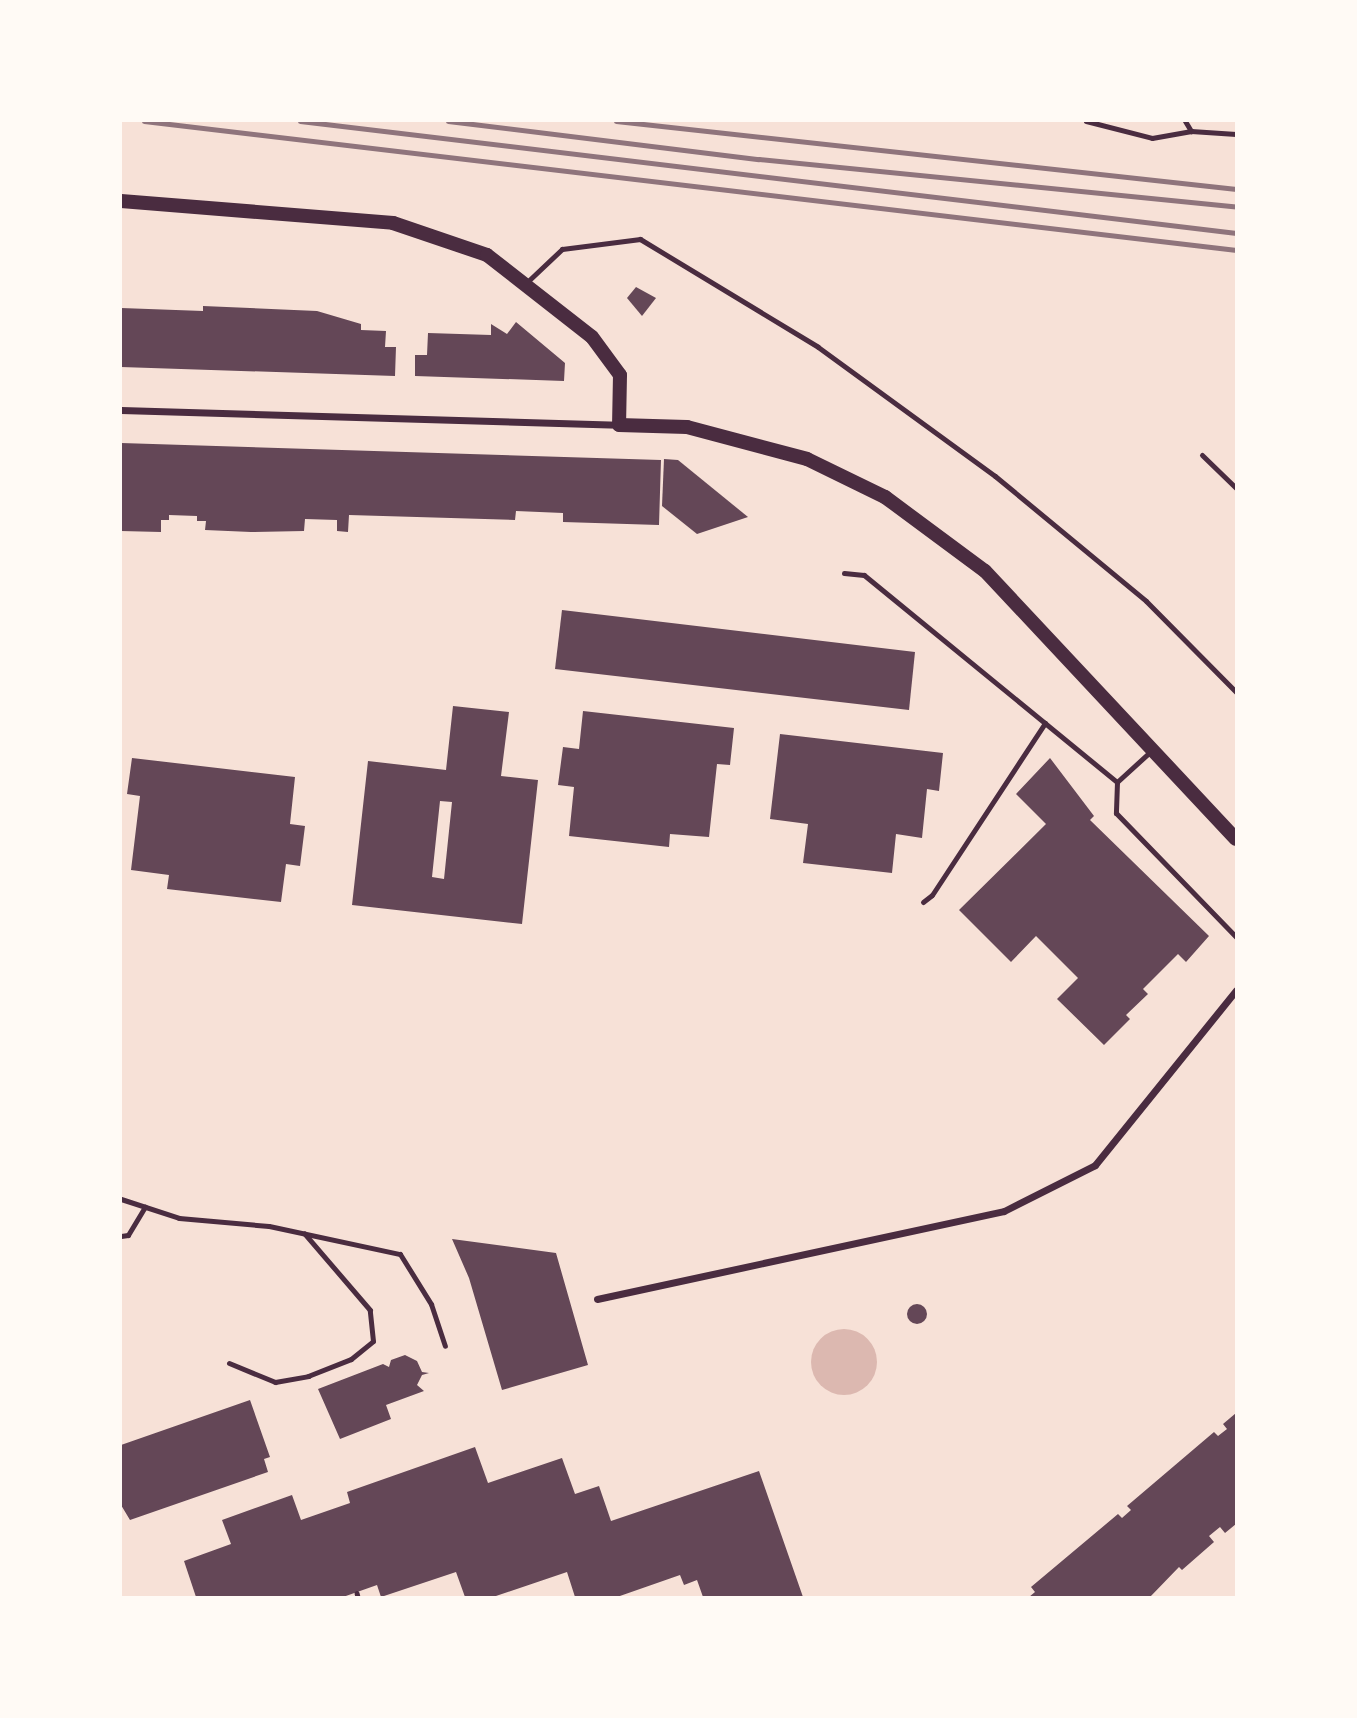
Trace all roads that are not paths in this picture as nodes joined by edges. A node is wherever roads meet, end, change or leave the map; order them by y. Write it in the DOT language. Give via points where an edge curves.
graph roads {
  1 [pos="1086,121"];
  2 [pos="1185,121"];
  3 [pos="1191,131"];
  4 [pos="1236,134"];
  5 [pos="121,201"];
  6 [pos="525,284"];
  7 [pos="121,410"];
  8 [pos="619,425"];
  9 [pos="1202,455"];
  10 [pos="1236,488"];
  11 [pos="845,573"];
  12 [pos="1236,692"];
  13 [pos="1045,723"];
  14 [pos="1154,747"];
  15 [pos="1117,782"];
  16 [pos="1236,839"];
  17 [pos="923,902"];
  18 [pos="1236,937"];
  19 [pos="1236,990"];
  20 [pos="121,1199"];
  21 [pos="145,1207"];
  22 [pos="304,1233"];
  23 [pos="121,1236"];
  24 [pos="597,1299"];
  25 [pos="445,1346"];
  26 [pos="229,1363"];
  1 -- 3 [label="lane" via="1152,138"];
  2 -- 3 [label="lane"];
  3 -- 4 [label="lane"];
  5 -- 6 [label="main road" via="393,223 486,255"];
  6 -- 8 [label="main road" via="592,337 620,375"];
  6 -- 12 [label="lane" via="562,249 640,239 818,347 995,476 1146,601"];
  7 -- 8 [label="street"];
  8 -- 14 [label="main road" via="687,427 740,438 807,459 885,497 985,571"];
  9 -- 10 [label="lane"];
  11 -- 13 [label="lane" via="864,575"];
  13 -- 15 [label="lane"];
  13 -- 17 [label="lane"];
  14 -- 15 [label="lane"];
  14 -- 16 [label="main road"];
  15 -- 18 [label="lane" via="1116,813"];
  19 -- 24 [label="street" via="1095,1165 1004,1211"];
  20 -- 21 [label="lane"];
  21 -- 22 [label="lane" via="179,1218"];
  21 -- 23 [label="lane" via="128,1235"];
  22 -- 25 [label="lane" via="400,1254 431,1304"];
  22 -- 26 [label="lane" via="370,1310 373,1341 351,1359 308,1376 275,1382"];
}
